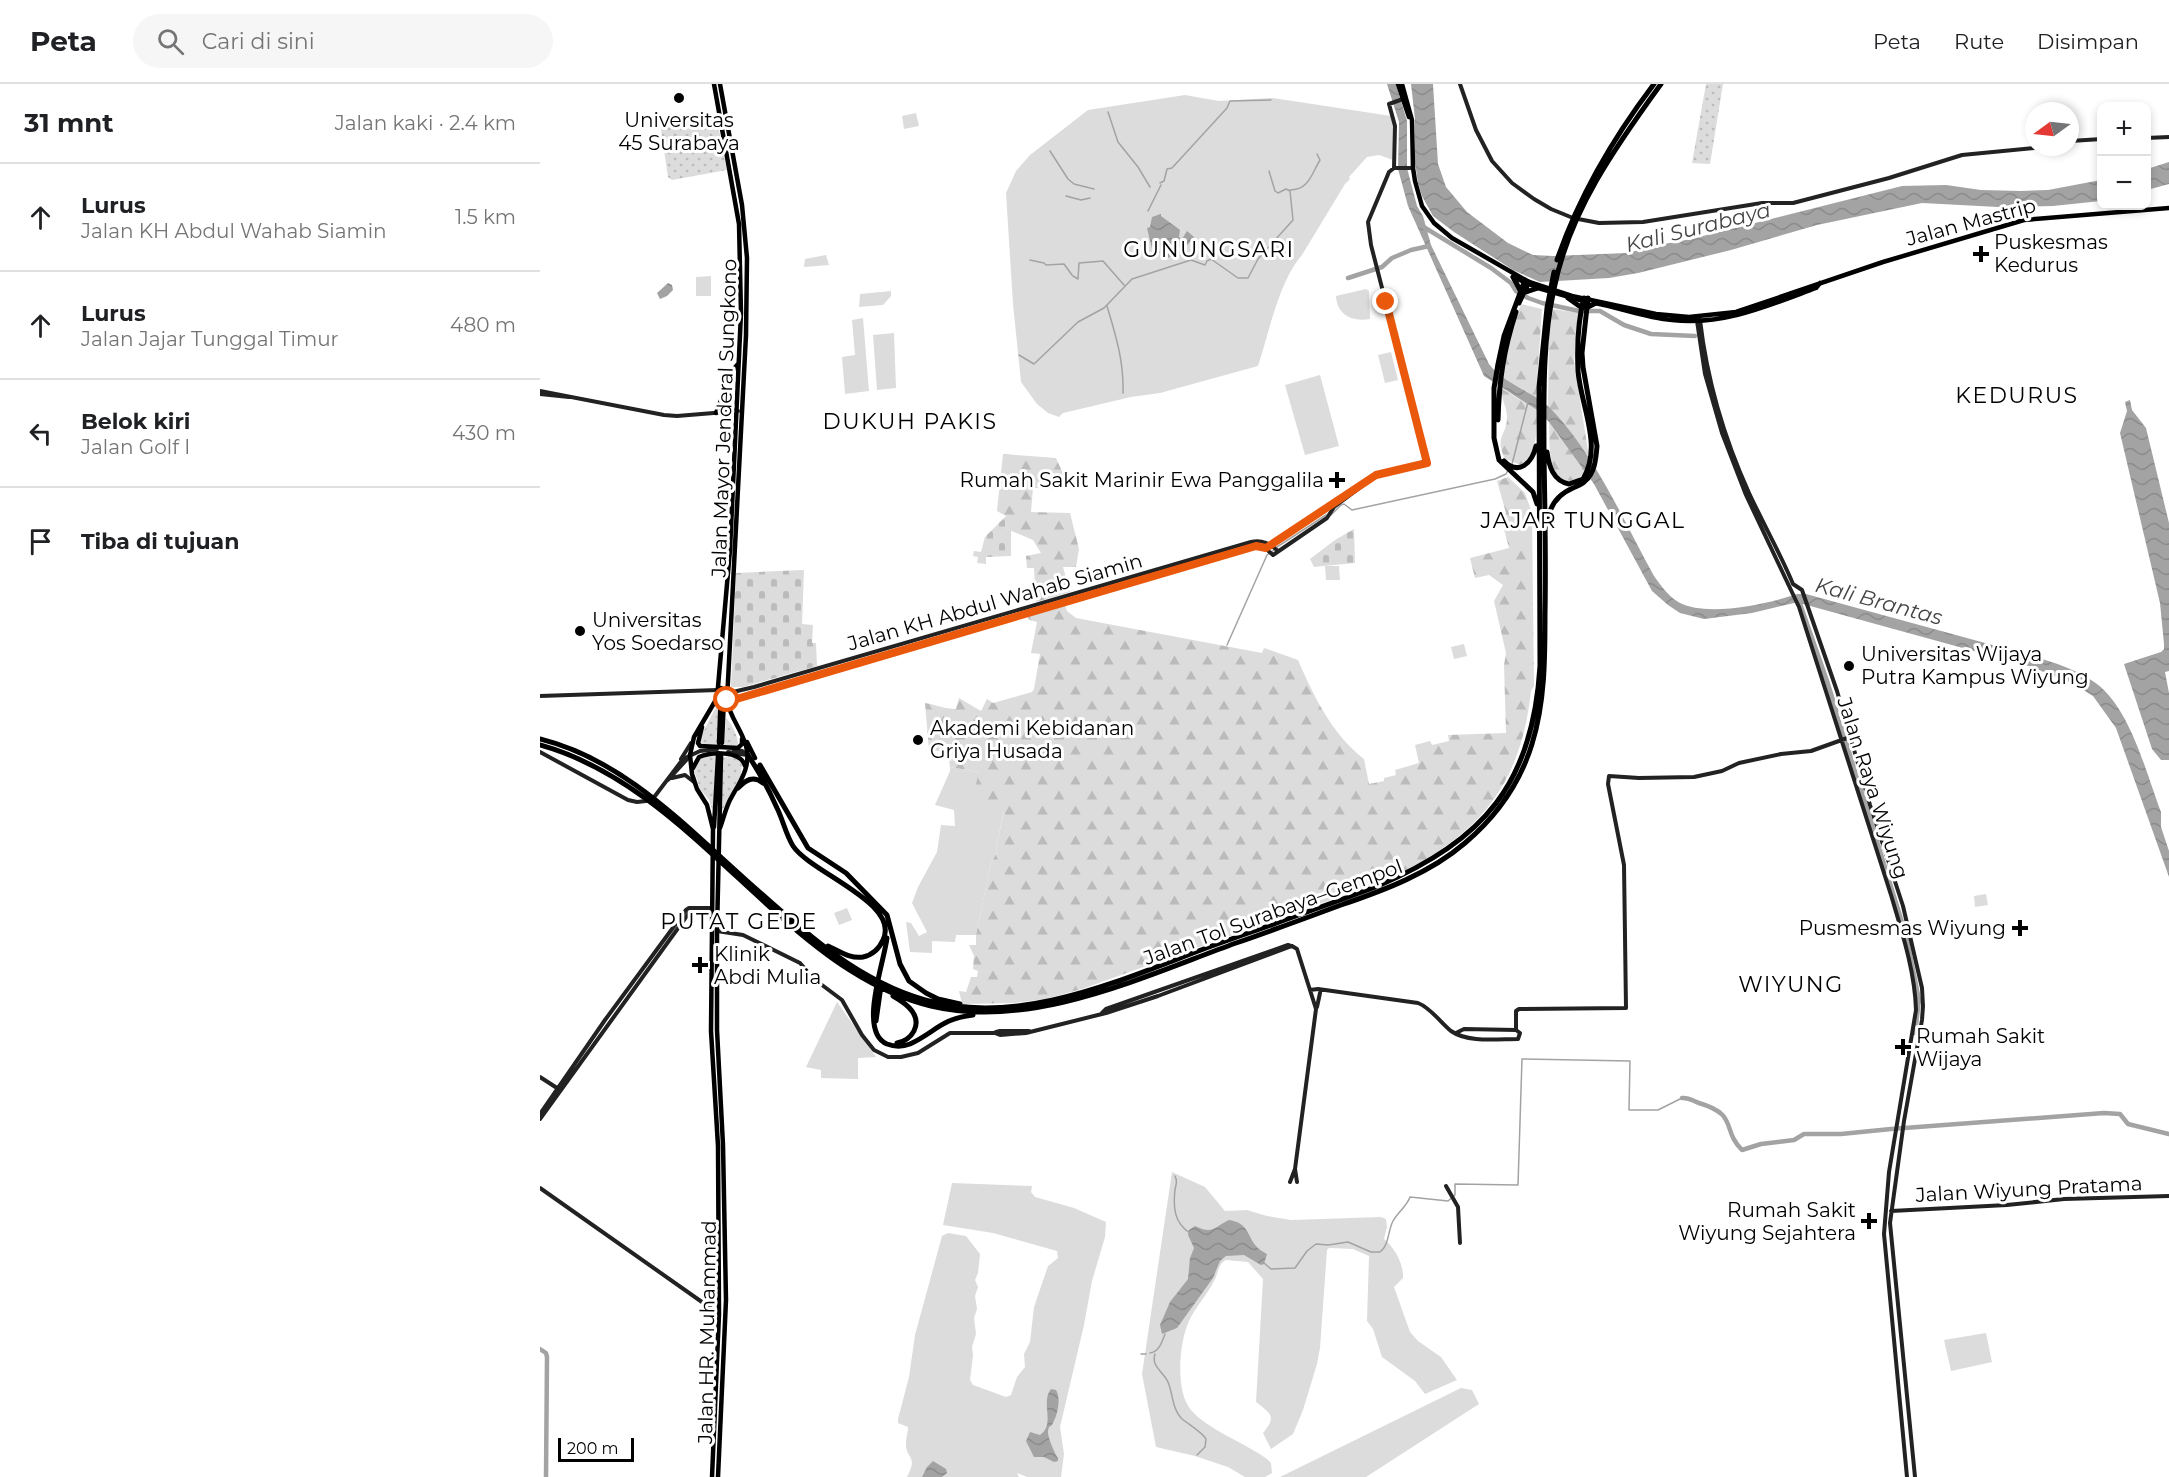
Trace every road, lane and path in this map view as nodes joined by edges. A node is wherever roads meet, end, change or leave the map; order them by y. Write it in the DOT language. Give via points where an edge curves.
graph roads {
  1 [pos="714,84"];
  2 [pos="720,84"];
  3 [pos="1400,84"];
  4 [pos="1460,84"];
  5 [pos="1654,84"];
  6 [pos="1661,84"];
  7 [pos="1404,99"];
  8 [pos="723,115"];
  9 [pos="2169,137"];
  10 [pos="2151,138"];
  11 [pos="2097,139"];
  12 [pos="2079,140"];
  13 [pos="2025,149"];
  14 [pos="1395,168"];
  15 [pos="1410,168"];
  16 [pos="735,179"];
  17 [pos="1581,206"];
  18 [pos="2169,208"];
  19 [pos="1513,277"];
  20 [pos="1526,283"];
  21 [pos="1538,288"];
  22 [pos="1520,295"];
  23 [pos="1568,298"];
  24 [pos="1596,303"];
  25 [pos="1585,306"];
  26 [pos="1698,319"];
  27 [pos="1701,343"];
  28 [pos="738,363"];
  29 [pos="540,392"];
  30 [pos="739,411"];
  31 [pos="716,413"];
  32 [pos="1722,427"];
  33 [pos="1541,430"];
  34 [pos="1509,467"];
  35 [pos="1377,475"];
  36 [pos="1584,480"];
  37 [pos="1539,539"];
  38 [pos="1271,545"];
  39 [pos="1266,548"];
  40 [pos="1546,548"];
  41 [pos="732,550"];
  42 [pos="1278,550"];
  43 [pos="1775,550"];
  44 [pos="1189,560"];
  45 [pos="1181,562"];
  46 [pos="1191,566"];
  47 [pos="1183,568"];
  48 [pos="1099,586"];
  49 [pos="1101,592"];
  50 [pos="1017,610"];
  51 [pos="1011,612"];
  52 [pos="1019,616"];
  53 [pos="1012,618"];
  54 [pos="899,646"];
  55 [pos="901,651"];
  56 [pos="728,660"];
  57 [pos="721,661"];
  58 [pos="801,674"];
  59 [pos="803,680"];
  60 [pos="727,689"];
  61 [pos="718,690"];
  62 [pos="741,690"];
  63 [pos="540,696"];
  64 [pos="743,698"];
  65 [pos="728,706"];
  66 [pos="1842,711"];
  67 [pos="1835,713"];
  68 [pos="702,725"];
  69 [pos="739,728"];
  70 [pos="743,735"];
  71 [pos="1847,738"];
  72 [pos="540,739"];
  73 [pos="692,742"];
  74 [pos="540,744"];
  75 [pos="746,744"];
  76 [pos="738,750"];
  77 [pos="540,752"];
  78 [pos="693,752"];
  79 [pos="748,755"];
  80 [pos="755,758"];
  81 [pos="677,765"];
  82 [pos="760,765"];
  83 [pos="692,774"];
  84 [pos="744,774"];
  85 [pos="669,779"];
  86 [pos="738,788"];
  87 [pos="697,789"];
  88 [pos="768,790"];
  89 [pos="655,796"];
  90 [pos="646,801"];
  91 [pos="720,828"];
  92 [pos="713,829"];
  93 [pos="802,839"];
  94 [pos="793,846"];
  95 [pos="706,847"];
  96 [pos="808,848"];
  97 [pos="802,856"];
  98 [pos="723,863"];
  99 [pos="1888,871"];
  100 [pos="712,911"];
  101 [pos="891,926"];
  102 [pos="1904,926"];
  103 [pos="717,931"];
  104 [pos="887,933"];
  105 [pos="813,938"];
  106 [pos="882,974"];
  107 [pos="878,987"];
  108 [pos="1310,990"];
  109 [pos="1325,991"];
  110 [pos="1320,993"];
  111 [pos="1312,996"];
  112 [pos="877,998"];
  113 [pos="976,1007"];
  114 [pos="1316,1009"];
  115 [pos="993,1013"];
  116 [pos="714,1030"];
  117 [pos="1516,1030"];
  118 [pos="1456,1033"];
  119 [pos="540,1077"];
  120 [pos="558,1089"];
  121 [pos="540,1114"];
  122 [pos="540,1119"];
  123 [pos="1294,1169"];
  124 [pos="1290,1182"];
  125 [pos="1297,1182"];
  126 [pos="1446,1186"];
  127 [pos="540,1188"];
  128 [pos="722,1188"];
  129 [pos="2169,1196"];
  130 [pos="1891,1211"];
  131 [pos="1460,1243"];
  132 [pos="1889,1251"];
  133 [pos="719,1314"];
  134 [pos="721,1355"];
  135 [pos="1904,1369"];
  136 [pos="1897,1370"];
  137 [pos="718,1419"];
  138 [pos="1908,1441"];
  139 [pos="712,1477"];
  140 [pos="718,1477"];
  141 [pos="1907,1477"];
  142 [pos="1915,1477"];
  1 -- 8 [label="main road"];
  2 -- 8 [label="main road"];
  3 -- 7 [label="main road"];
  4 -- 13 [label="main road" via="1476,130 1494,164 1522,192 1564,215 1599,223 1643,222 1762,203 1793,203 1962,156"];
  5 -- 17 [label="highway, Jalan Tol Surabaya–Gempol" via="1600,165"];
  6 -- 17 [label="highway, Jalan Tol Surabaya–Gempol"];
  7 -- 14 [label="main road" via="1389,104 1395,126"];
  7 -- 15 [label="main road" via="1410,121"];
  8 -- 16 [label="main road"];
  9 -- 10 [label="main road"];
  11 -- 12 [label="main road"];
  14 -- 15 [label="main road"];
  14 -- 35 [label="main road" via="1388,174 1368,222 1427,463"];
  15 -- 19 [label="main road" via="1418,202 1429,222 1451,240"];
  15 -- 20 [label="main road" via="1422,206 1434,223"];
  16 -- 28 [label="main road, Jalan Mayor Jenderal Sungkono" via="740,250"];
  16 -- 30 [label="main road, Jalan Mayor Jenderal Sungkono" via="747,258"];
  17 -- 33 [label="highway, Jalan Tol Surabaya–Gempol" via="1557,261 1548,308"];
  18 -- 26 [label="main road, Jalan Mastrip" via="2014,222 1883,261 1737,315"];
  19 -- 20 [label="main road"];
  19 -- 22 [label="highway"];
  20 -- 21 [label="main road"];
  20 -- 22 [label="highway"];
  20 -- 25 [label="main road, Jalan Mastrip" via="1572,296"];
  21 -- 22 [label="highway"];
  21 -- 23 [label="main road"];
  22 -- 34 [label="highway" via="1504,336 1496,389 1495,449 1499,460"];
  23 -- 25 [label="highway"];
  24 -- 25 [label="highway"];
  24 -- 26 [label="main road, Jalan Mastrip" via="1670,320"];
  25 -- 26 [label="main road, Jalan Mastrip"];
  25 -- 36 [label="highway" via="1579,373 1593,460"];
  26 -- 27 [label="main road, Jalan Raya Wiyung"];
  27 -- 32 [label="main road, Jalan Raya Wiyung"];
  27 -- 32 [label="main road, Jalan Raya Wiyung" via="1705,374"];
  28 -- 30 [label="main road, Jalan Mayor Jenderal Sungkono"];
  28 -- 31 [label="main road"];
  29 -- 31 [label="main road" via="670,416"];
  30 -- 31 [label="main road"];
  30 -- 41 [label="main road, Jalan Mayor Jenderal Sungkono"];
  32 -- 43 [label="main road, Jalan Raya Wiyung" via="1742,484"];
  33 -- 34 [label="highway" via="1531,461 1524,467"];
  33 -- 36 [label="highway" via="1559,480 1569,484"];
  33 -- 37 [label="highway, Jalan Tol Surabaya–Gempol"];
  33 -- 40 [label="highway, Jalan Tol Surabaya–Gempol"];
  34 -- 37 [label="highway" via="1533,492"];
  35 -- 38 [label="main road"];
  35 -- 42 [label="main road"];
  36 -- 40 [label="highway" via="1560,495 1551,507"];
  37 -- 113 [label="highway, Jalan Tol Surabaya–Gempol" via="1540,666 1530,730 1508,787 1464,838 1426,864 1378,886 1116,981 1044,1002"];
  38 -- 39 [label="main road"];
  38 -- 42 [label="main road"];
  38 -- 44 [label="main road, Jalan KH Abdul Wahab Siamin" via="1257,541"];
  39 -- 42 [label="main road" via="1273,554"];
  39 -- 46 [label="main road, Jalan KH Abdul Wahab Siamin" via="1256,546"];
  40 -- 115 [label="highway, Jalan Tol Surabaya–Gempol" via="1544,673 1535,733 1507,796 1462,846 1392,886 1112,988 1035,1009"];
  41 -- 56 [label="main road, Jalan Mayor Jenderal Sungkono"];
  41 -- 57 [label="main road, Jalan Mayor Jenderal Sungkono"];
  43 -- 66 [label="main road, Jalan Raya Wiyung" via="1793,584 1803,592"];
  43 -- 67 [label="main road, Jalan Raya Wiyung"];
  44 -- 45 [label="main road, Jalan KH Abdul Wahab Siamin"];
  44 -- 46 [label="main road"];
  45 -- 47 [label="main road"];
  45 -- 48 [label="main road, Jalan KH Abdul Wahab Siamin"];
  46 -- 47 [label="main road, Jalan KH Abdul Wahab Siamin"];
  47 -- 49 [label="main road, Jalan KH Abdul Wahab Siamin"];
  48 -- 49 [label="main road"];
  48 -- 50 [label="main road, Jalan KH Abdul Wahab Siamin"];
  49 -- 52 [label="main road, Jalan KH Abdul Wahab Siamin"];
  50 -- 51 [label="main road, Jalan KH Abdul Wahab Siamin"];
  50 -- 52 [label="main road"];
  51 -- 53 [label="main road"];
  51 -- 54 [label="main road, Jalan KH Abdul Wahab Siamin"];
  52 -- 53 [label="main road, Jalan KH Abdul Wahab Siamin"];
  53 -- 55 [label="main road, Jalan KH Abdul Wahab Siamin"];
  54 -- 55 [label="main road"];
  54 -- 58 [label="main road, Jalan KH Abdul Wahab Siamin"];
  55 -- 59 [label="main road, Jalan KH Abdul Wahab Siamin"];
  56 -- 57 [label="main road" via="720,743"];
  56 -- 60 [label="main road"];
  57 -- 61 [label="main road"];
  58 -- 59 [label="main road"];
  58 -- 62 [label="main road, Jalan KH Abdul Wahab Siamin"];
  59 -- 64 [label="main road, Jalan KH Abdul Wahab Siamin"];
  60 -- 62 [label="main road, Jalan KH Abdul Wahab Siamin"];
  60 -- 65 [label="main road"];
  61 -- 63 [label="main road"];
  61 -- 68 [label="main road"];
  62 -- 64 [label="main road"];
  64 -- 65 [label="main road, Jalan KH Abdul Wahab Siamin"];
  65 -- 69 [label="main road"];
  66 -- 67 [label="main road"];
  66 -- 71 [label="main road, Jalan Raya Wiyung"];
  67 -- 71 [label="main road, Jalan Raya Wiyung"];
  68 -- 69 [label="main road" via="698,743 702,747 740,747 743,741"];
  68 -- 73 [label="main road"];
  69 -- 70 [label="main road"];
  70 -- 75 [label="main road"];
  70 -- 80 [label="main road"];
  71 -- 99 [label="main road, Jalan Raya Wiyung"];
  71 -- 99 [label="main road, Jalan Raya Wiyung"];
  71 -- 117 [label="main road" via="1811,751 1739,762 1722,771 1694,777 1609,776 1624,865 1626,1009 1520,1009 1516,1011"];
  72 -- 95 [label="highway, Jalan Tol Surabaya–Gempol" via="591,758 622,775 661,804"];
  73 -- 78 [label="main road"];
  73 -- 81 [label="main road"];
  74 -- 95 [label="highway, Jalan Tol Surabaya–Gempol" via="575,756 620,780"];
  75 -- 76 [label="main road"];
  75 -- 79 [label="main road"];
  76 -- 78 [label="main road"];
  76 -- 79 [label="main road"];
  77 -- 90 [label="main road" via="628,800"];
  78 -- 79 [label="main road"];
  78 -- 81 [label="main road"];
  78 -- 83 [label="main road"];
  78 -- 85 [label="main road"];
  79 -- 80 [label="main road"];
  79 -- 84 [label="main road"];
  79 -- 88 [label="highway"];
  80 -- 82 [label="main road"];
  81 -- 85 [label="main road"];
  82 -- 93 [label="highway"];
  83 -- 84 [label="main road" via="699,757 720,754 742,758"];
  83 -- 87 [label="main road"];
  84 -- 86 [label="main road"];
  85 -- 87 [label="main road" via="686,776"];
  85 -- 89 [label="main road"];
  86 -- 88 [label="highway" via="754,779"];
  86 -- 91 [label="main road"];
  87 -- 92 [label="main road" via="707,805"];
  88 -- 94 [label="highway"];
  91 -- 92 [label="main road" via="720,756"];
  91 -- 103 [label="main road"];
  92 -- 100 [label="main road"];
  93 -- 94 [label="highway"];
  93 -- 96 [label="highway"];
  94 -- 97 [label="highway"];
  95 -- 98 [label="highway, Jalan Tol Surabaya–Gempol"];
  96 -- 97 [label="highway" via="800,850"];
  96 -- 101 [label="highway" via="846,873 882,909"];
  97 -- 104 [label="highway" via="874,907"];
  98 -- 105 [label="highway, Jalan Tol Surabaya–Gempol"];
  98 -- 107 [label="highway, Jalan Tol Surabaya–Gempol" via="799,933"];
  99 -- 102 [label="main road, Jalan Raya Wiyung"];
  99 -- 102 [label="main road, Jalan Raya Wiyung"];
  100 -- 116 [label="main road"];
  100 -- 120 [label="main road" via="689,913"];
  101 -- 106 [label="highway"];
  101 -- 113 [label="highway" via="900,964 916,988 938,999"];
  102 -- 130 [label="main road, Jalan Raya Wiyung" via="1922,988 1923,1006"];
  102 -- 132 [label="main road, Jalan Raya Wiyung" via="1916,1010 1885,1203"];
  103 -- 108 [label="main road" via="743,935 800,963 842,1000 862,1035 874,1050 888,1058 918,1053 950,1034 1026,1033 1102,1013 1288,945 1297,949"];
  103 -- 116 [label="main road"];
  104 -- 105 [label="highway" via="879,947 863,957 848,955"];
  104 -- 106 [label="highway"];
  105 -- 113 [label="highway, Jalan Tol Surabaya–Gempol" via="856,969 904,993 939,1004"];
  106 -- 112 [label="highway"];
  107 -- 112 [label="highway" via="914,1014 916,1026 905,1041 894,1043 880,1034 876,1023"];
  107 -- 115 [label="highway, Jalan Tol Surabaya–Gempol" via="927,1005"];
  108 -- 109 [label="main road"];
  108 -- 111 [label="main road"];
  109 -- 110 [label="main road"];
  109 -- 118 [label="main road" via="1421,1004"];
  110 -- 111 [label="main road"];
  110 -- 114 [label="main road"];
  111 -- 114 [label="main road"];
  112 -- 115 [label="highway" via="874,1030 881,1040 895,1046 913,1043 957,1018"];
  114 -- 123 [label="main road"];
  116 -- 128 [label="main road"];
  117 -- 118 [label="main road" via="1468,1029"];
  117 -- 118 [label="main road" via="1520,1034 1518,1039 1464,1038"];
  119 -- 120 [label="main road"];
  120 -- 121 [label="main road"];
  120 -- 122 [label="main road"];
  123 -- 124 [label="main road"];
  123 -- 125 [label="main road"];
  126 -- 131 [label="main road" via="1458,1210"];
  127 -- 133 [label="main road"];
  128 -- 133 [label="main road, Jalan HR. Muhammad"];
  128 -- 134 [label="main road, Jalan HR. Muhammad" via="726,1300"];
  129 -- 130 [label="main road, Jalan Wiyung Pratama"];
  130 -- 132 [label="main road, Jalan Raya Wiyung"];
  132 -- 135 [label="main road"];
  132 -- 136 [label="main road"];
  133 -- 134 [label="main road, Jalan HR. Muhammad"];
  134 -- 137 [label="main road, Jalan HR. Muhammad"];
  135 -- 136 [label="main road"];
  135 -- 138 [label="main road"];
  136 -- 138 [label="main road"];
  137 -- 139 [label="main road, Jalan HR. Muhammad"];
  137 -- 140 [label="main road, Jalan HR. Muhammad"];
  138 -- 141 [label="main road"];
  138 -- 142 [label="main road"];
}
